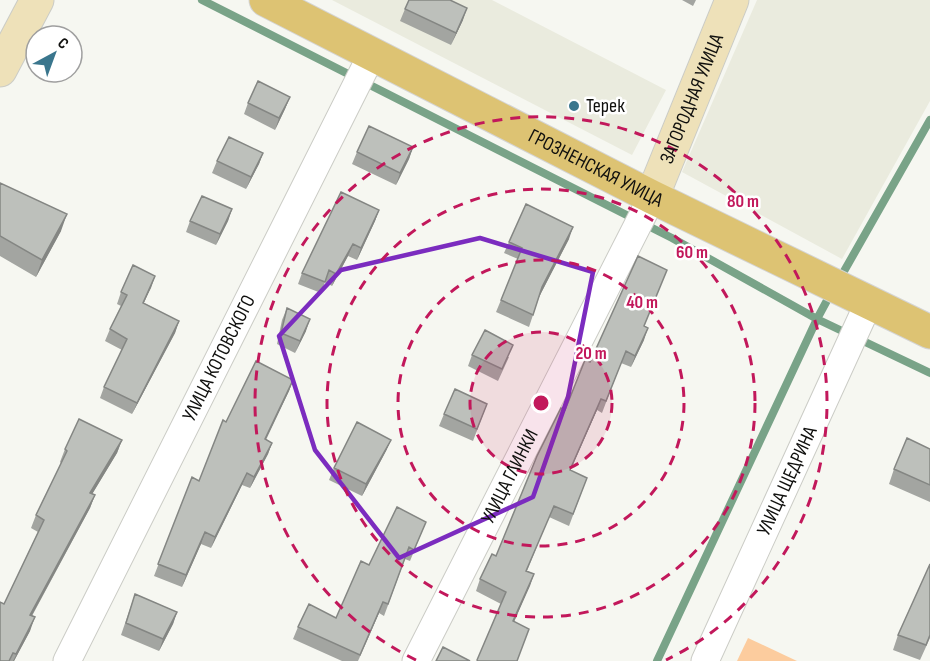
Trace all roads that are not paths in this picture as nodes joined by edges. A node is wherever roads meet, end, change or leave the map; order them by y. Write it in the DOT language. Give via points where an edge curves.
graph roads {
  1 [pos="37,0"];
  2 [pos="266,0"];
  3 [pos="732,0"];
  4 [pos="372,54"];
  5 [pos="0,70"];
  6 [pos="652,197"];
  7 [pos="869,302"];
  8 [pos="930,332"];
  9 [pos="66,661"];
  10 [pos="416,661"];
  11 [pos="705,661"];
  1 -- 5 [label="main road"];
  2 -- 4 [label="main road, ГРОЗНЕНСКАЯ УЛИЦА"];
  3 -- 6 [label="main road, ЗАГОРОДНАЯ УЛИЦА"];
  4 -- 6 [label="main road, ГРОЗНЕНСКАЯ УЛИЦА"];
  4 -- 9 [label="street, УЛИЦА КОТОВСКОГО"];
  6 -- 7 [label="main road, ГРОЗНЕНСКАЯ УЛИЦА"];
  6 -- 10 [label="street, УЛИЦА ГЛИНКИ"];
  7 -- 8 [label="main road, ГРОЗНЕНСКАЯ УЛИЦА"];
  7 -- 11 [label="street, УЛИЦА ЩЕДРИНА"];
}
